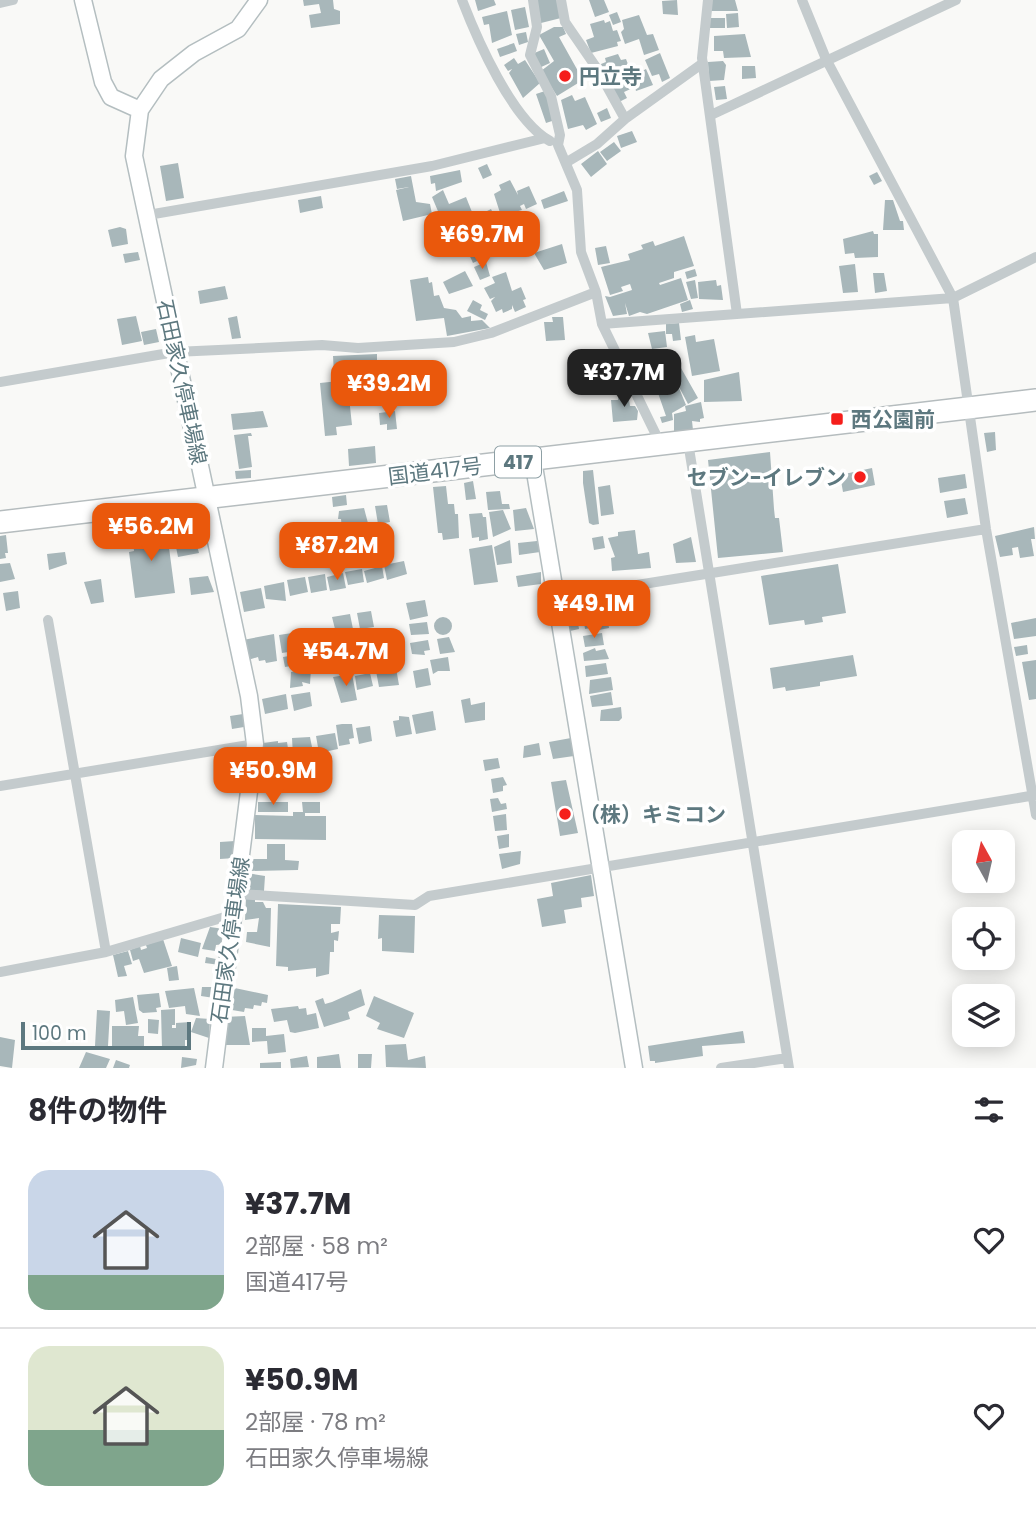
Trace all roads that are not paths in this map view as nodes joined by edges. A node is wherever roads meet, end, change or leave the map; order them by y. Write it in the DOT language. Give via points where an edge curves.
graph roads {
  1 [pos="13,0"];
  2 [pos="83,0"];
  3 [pos="259,0"];
  4 [pos="462,0"];
  5 [pos="533,0"];
  6 [pos="561,0"];
  7 [pos="708,0"];
  8 [pos="802,0"];
  9 [pos="956,0"];
  10 [pos="0,3"];
  11 [pos="826,59"];
  12 [pos="703,63"];
  13 [pos="140,110"];
  14 [pos="710,115"];
  15 [pos="625,119"];
  16 [pos="545,138"];
  17 [pos="558,145"];
  18 [pos="567,162"];
  19 [pos="148,215"];
  20 [pos="1036,257"];
  21 [pos="596,292"];
  22 [pos="953,298"];
  23 [pos="737,314"];
  24 [pos="602,324"];
  25 [pos="175,352"];
  26 [pos="0,382"];
  27 [pos="1036,400"];
  28 [pos="968,409"];
  29 [pos="688,442"];
  30 [pos="661,445"];
  31 [pos="533,460"];
  32 [pos="206,497"];
  33 [pos="0,522"];
  34 [pos="986,529"];
  35 [pos="708,572"];
  36 [pos="556,598"];
  37 [pos="48,620"];
  38 [pos="255,744"];
  39 [pos="75,774"];
  40 [pos="0,786"];
  41 [pos="1035,796"];
  42 [pos="1036,815"];
  43 [pos="753,841"];
  44 [pos="601,866"];
  45 [pos="237,894"];
  46 [pos="235,914"];
  47 [pos="106,952"];
  48 [pos="0,972"];
  49 [pos="788,1063"];
  50 [pos="214,1068"];
  51 [pos="634,1068"];
  52 [pos="721,1068"];
  1 -- 10 [label="street"];
  2 -- 13 [label="main road" via="103,82 111,97"];
  3 -- 13 [label="main road, 石田家久停車場線" via="238,29 194,53 161,79"];
  4 -- 16 [label="street" via="483,53 522,113"];
  5 -- 17 [label="street" via="537,27 530,55 551,96"];
  6 -- 15 [label="street" via="565,22"];
  7 -- 12 [label="street"];
  8 -- 11 [label="street"];
  9 -- 11 [label="street"];
  11 -- 14 [label="street"];
  11 -- 22 [label="street"];
  12 -- 14 [label="street"];
  12 -- 15 [label="street"];
  13 -- 19 [label="main road, 石田家久停車場線" via="134,156"];
  14 -- 23 [label="street"];
  15 -- 18 [label="street"];
  16 -- 17 [label="street"];
  16 -- 19 [label="street" via="432,166"];
  17 -- 18 [label="street"];
  18 -- 21 [label="street" via="577,190 581,252"];
  19 -- 25 [label="main road, 石田家久停車場線"];
  20 -- 22 [label="street"];
  21 -- 24 [label="street"];
  21 -- 25 [label="street" via="491,333 454,342"];
  22 -- 23 [label="street"];
  22 -- 28 [label="street"];
  23 -- 24 [label="street"];
  24 -- 30 [label="street"];
  25 -- 26 [label="street"];
  25 -- 32 [label="main road, 石田家久停車場線"];
  27 -- 28 [label="highway, 国道417号 / 417"];
  28 -- 29 [label="highway, 国道417号 / 417"];
  28 -- 34 [label="street"];
  29 -- 30 [label="highway, 国道417号 / 417"];
  29 -- 35 [label="street"];
  30 -- 31 [label="highway, 国道417号 / 417"];
  31 -- 32 [label="highway, 国道417号 / 417"];
  31 -- 36 [label="main road"];
  32 -- 33 [label="highway, 国道417号 / 417"];
  32 -- 38 [label="main road, 石田家久停車場線"];
  34 -- 35 [label="street"];
  34 -- 41 [label="street"];
  35 -- 36 [label="street"];
  35 -- 43 [label="street"];
  36 -- 44 [label="main road"];
  37 -- 39 [label="street"];
  38 -- 39 [label="street"];
  38 -- 45 [label="main road, 石田家久停車場線"];
  39 -- 40 [label="street"];
  39 -- 47 [label="street"];
  41 -- 42 [label="street"];
  41 -- 43 [label="street"];
  43 -- 44 [label="street"];
  43 -- 49 [label="street"];
  44 -- 45 [label="street" via="429,895 415,905"];
  44 -- 51 [label="main road"];
  45 -- 46 [label="main road, 石田家久停車場線"];
  46 -- 47 [label="street"];
  46 -- 50 [label="main road, 石田家久停車場線"];
  47 -- 48 [label="street"];
  49 -- 52 [label="street"];
}
